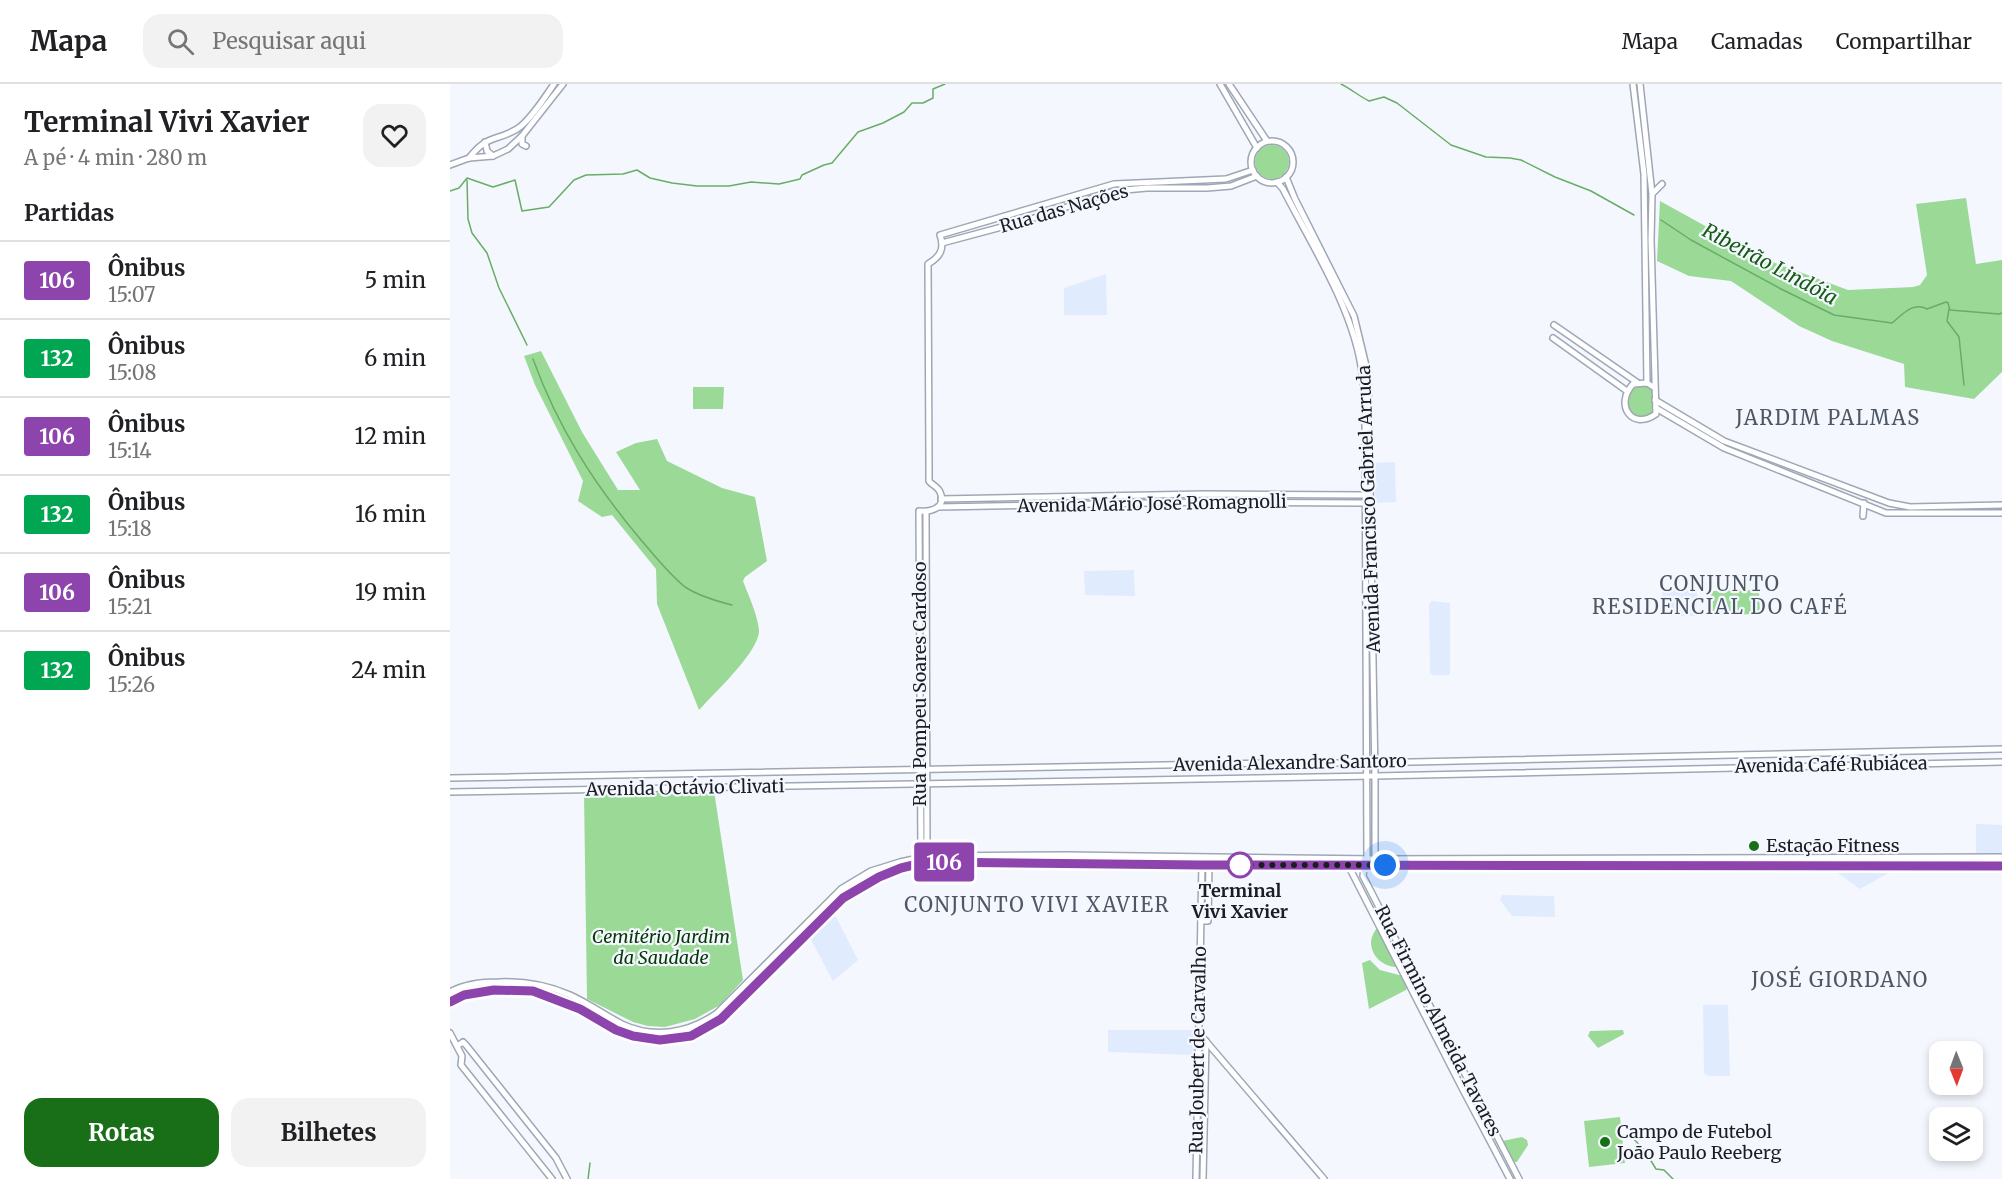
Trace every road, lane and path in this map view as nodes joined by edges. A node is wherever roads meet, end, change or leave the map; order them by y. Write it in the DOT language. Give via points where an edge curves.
graph roads {
  1 [pos="554,84"];
  2 [pos="563,84"];
  3 [pos="1220,84"];
  4 [pos="1229,84"];
  5 [pos="1633,84"];
  6 [pos="1640,84"];
  7 [pos="501,134"];
  8 [pos="522,136"];
  9 [pos="1267,141"];
  10 [pos="485,142"];
  11 [pos="513,144"];
  12 [pos="526,146"];
  13 [pos="1257,147"];
  14 [pos="493,156"];
  15 [pos="469,158"];
  16 [pos="450,165"];
  17 [pos="1253,170"];
  18 [pos="1257,176"];
  19 [pos="1286,177"];
  20 [pos="1277,182"];
  21 [pos="1662,184"];
  22 [pos="1652,194"];
  23 [pos="952,232"];
  24 [pos="954,240"];
  25 [pos="942,243"];
  26 [pos="1554,325"];
  27 [pos="1553,338"];
  28 [pos="1597,356"];
  29 [pos="1590,366"];
  30 [pos="1638,383"];
  31 [pos="1647,383"];
  32 [pos="1655,388"];
  33 [pos="1627,391"];
  34 [pos="1655,400"];
  35 [pos="1656,408"];
  36 [pos="1365,495"];
  37 [pos="941,499"];
  38 [pos="1369,503"];
  39 [pos="1864,503"];
  40 [pos="2002,505"];
  41 [pos="938,507"];
  42 [pos="2002,513"];
  43 [pos="1863,516"];
  44 [pos="2002,749"];
  45 [pos="1660,755"];
  46 [pos="1375,762"];
  47 [pos="2002,762"];
  48 [pos="1367,763"];
  49 [pos="1659,768"];
  50 [pos="924,770"];
  51 [pos="1367,776"];
  52 [pos="1376,776"];
  53 [pos="450,778"];
  54 [pos="924,783"];
  55 [pos="450,792"];
  56 [pos="925,856"];
  57 [pos="1267,857"];
  58 [pos="2002,857"];
  59 [pos="1204,858"];
  60 [pos="1300,858"];
  61 [pos="1375,859"];
  62 [pos="1367,862"];
  63 [pos="1554,862"];
  64 [pos="1292,864"];
  65 [pos="900,865"];
  66 [pos="914,865"];
  67 [pos="1201,865"];
  68 [pos="1209,865"];
  69 [pos="1267,865"];
  70 [pos="1348,865"];
  71 [pos="2002,866"];
  72 [pos="1201,921"];
  73 [pos="747,983"];
  74 [pos="450,992"];
  75 [pos="740,999"];
  76 [pos="563,1001"];
  77 [pos="582,1001"];
  78 [pos="450,1002"];
  79 [pos="703,1022"];
  80 [pos="1198,1032"];
  81 [pos="450,1033"];
  82 [pos="691,1036"];
  83 [pos="450,1039"];
  84 [pos="1206,1041"];
  85 [pos="457,1046"];
  86 [pos="1214,1050"];
  87 [pos="1205,1055"];
  88 [pos="552,1179"];
  89 [pos="567,1179"];
  90 [pos="1196,1179"];
  91 [pos="1203,1179"];
  92 [pos="1324,1179"];
  93 [pos="1510,1179"];
  94 [pos="1519,1179"];
  1 -- 7 [label="street" via="519,128"];
  2 -- 8 [label="street"];
  3 -- 13 [label="street"];
  4 -- 9 [label="street"];
  5 -- 31 [label="street" via="1644,174"];
  6 -- 22 [label="street"];
  7 -- 10 [label="street"];
  7 -- 11 [label="street"];
  8 -- 11 [label="street"];
  8 -- 12 [label="street"];
  9 -- 13 [label="street"];
  9 -- 19 [label="street" via="1280,142 1291,151 1293,165"];
  10 -- 14 [label="street" via="486,152"];
  10 -- 15 [label="street"];
  11 -- 14 [label="street"];
  13 -- 17 [label="street" via="1252,157"];
  14 -- 15 [label="street"];
  15 -- 16 [label="street"];
  17 -- 18 [label="street"];
  17 -- 23 [label="street, Rua das Nações" via="1226,179 1114,184"];
  18 -- 20 [label="street" via="1266,182"];
  18 -- 24 [label="street, Rua das Nações" via="1231,186 1114,191"];
  19 -- 20 [label="street"];
  19 -- 38 [label="street, Avenida Francisco Gabriel Arruda" via="1360,333 1368,374"];
  20 -- 36 [label="street, Avenida Francisco Gabriel Arruda" via="1324,269 1352,333 1361,366 1365,406"];
  21 -- 22 [label="street"];
  22 -- 32 [label="street"];
  23 -- 24 [label="street"];
  23 -- 25 [label="street, Rua das Nações" via="940,235"];
  24 -- 25 [label="street, Rua das Nações"];
  25 -- 37 [label="street" via="941,254 928,264 929,481 939,490"];
  26 -- 28 [label="street"];
  27 -- 29 [label="street"];
  28 -- 29 [label="street"];
  28 -- 30 [label="street"];
  29 -- 33 [label="street"];
  30 -- 31 [label="street"];
  30 -- 33 [label="street"];
  31 -- 32 [label="street"];
  32 -- 34 [label="street"];
  33 -- 35 [label="street" via="1624,400 1629,415 1650,418 1656,414"];
  34 -- 35 [label="street"];
  34 -- 40 [label="street" via="1724,441 1889,503 1910,507"];
  35 -- 39 [label="street" via="1724,448"];
  36 -- 37 [label="street, Avenida Mário José Romagnolli"];
  36 -- 38 [label="street, Avenida Francisco Gabriel Arruda"];
  37 -- 41 [label="street"];
  38 -- 41 [label="street, Avenida Mário José Romagnolli"];
  38 -- 46 [label="street, Avenida Francisco Gabriel Arruda"];
  38 -- 48 [label="street, Avenida Francisco Gabriel Arruda"];
  39 -- 42 [label="street" via="1893,514"];
  39 -- 43 [label="street"];
  41 -- 50 [label="street, Rua Pompeu Soares Cardoso" via="922,512"];
  44 -- 45 [label="street, Avenida Café Rubiácea"];
  45 -- 46 [label="street, Avenida Alexandre Santoro"];
  46 -- 48 [label="street, Avenida Alexandre Santoro"];
  46 -- 52 [label="street, Avenida Francisco Gabriel Arruda"];
  47 -- 49 [label="street, Avenida Café Rubiácea"];
  48 -- 50 [label="street, Avenida Alexandre Santoro"];
  48 -- 51 [label="street, Avenida Francisco Gabriel Arruda"];
  49 -- 52 [label="street, Avenida Alexandre Santoro"];
  50 -- 53 [label="street, Avenida Octávio Clivati"];
  50 -- 54 [label="street, Rua Pompeu Soares Cardoso"];
  51 -- 52 [label="street, Avenida Alexandre Santoro"];
  51 -- 54 [label="street, Avenida Alexandre Santoro"];
  51 -- 62 [label="street, Avenida Francisco Gabriel Arruda"];
  52 -- 61 [label="street, Avenida Francisco Gabriel Arruda"];
  54 -- 55 [label="street, Avenida Octávio Clivati"];
  54 -- 56 [label="street, Rua Pompeu Soares Cardoso"];
  56 -- 59 [label="street"];
  56 -- 65 [label="street"];
  56 -- 66 [label="street" via="925,860"];
  57 -- 59 [label="street"];
  57 -- 60 [label="street"];
  57 -- 69 [label="street"];
  58 -- 63 [label="street"];
  59 -- 67 [label="street"];
  59 -- 68 [label="street"];
  60 -- 62 [label="street"];
  60 -- 64 [label="street" via="1290,860"];
  61 -- 62 [label="street"];
  61 -- 63 [label="street"];
  62 -- 63 [label="street"];
  62 -- 70 [label="street"];
  62 -- 94 [label="street, Rua Firmino Almeida Tavares" via="1363,876"];
  63 -- 71 [label="street"];
  64 -- 69 [label="street"];
  64 -- 70 [label="street"];
  65 -- 66 [label="street"];
  65 -- 73 [label="street" via="871,872 841,889"];
  65 -- 75 [label="street" via="843,898"];
  66 -- 67 [label="street" via="965,861"];
  67 -- 68 [label="street"];
  67 -- 72 [label="street, Rua Joubert de Carvalho"];
  68 -- 69 [label="street"];
  68 -- 72 [label="street, Rua Joubert de Carvalho" via="1208,921"];
  70 -- 93 [label="street, Rua Firmino Almeida Tavares"];
  72 -- 80 [label="street, Rua Joubert de Carvalho"];
  73 -- 75 [label="street"];
  73 -- 79 [label="street"];
  74 -- 77 [label="street" via="478,983 513,981 552,988"];
  75 -- 82 [label="street" via="721,1019"];
  76 -- 77 [label="street" via="578,1005"];
  76 -- 78 [label="street" via="514,989 471,993"];
  76 -- 82 [label="street" via="633,1036 660,1040"];
  77 -- 79 [label="street" via="619,1023 643,1031 676,1031"];
  79 -- 82 [label="street" via="692,1030"];
  80 -- 84 [label="street"];
  80 -- 90 [label="street, Rua Joubert de Carvalho"];
  81 -- 85 [label="street"];
  83 -- 85 [label="street"];
  84 -- 86 [label="street"];
  84 -- 87 [label="street, Rua Joubert de Carvalho"];
  85 -- 88 [label="street" via="461,1065"];
  85 -- 89 [label="street" via="463,1042 559,1162"];
  86 -- 87 [label="street"];
  86 -- 92 [label="street"];
  87 -- 91 [label="street, Rua Joubert de Carvalho"];
}
